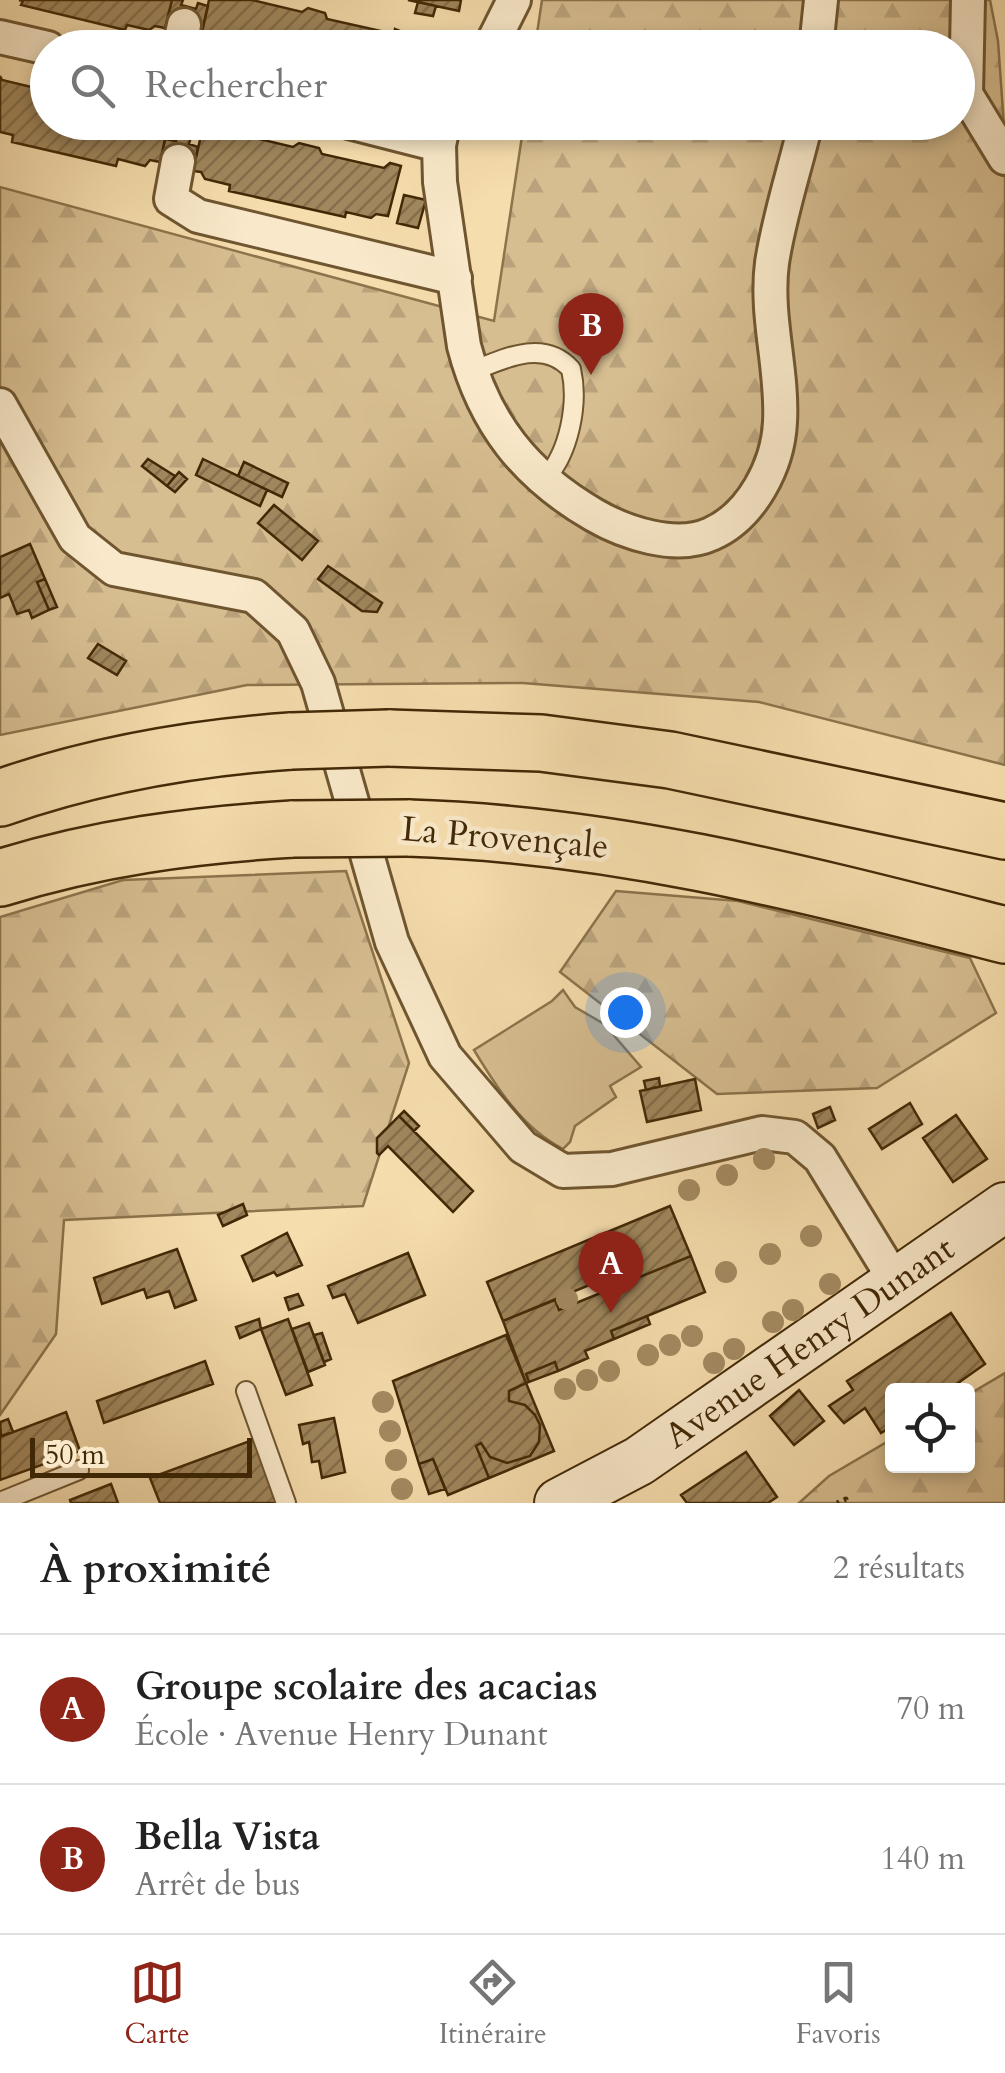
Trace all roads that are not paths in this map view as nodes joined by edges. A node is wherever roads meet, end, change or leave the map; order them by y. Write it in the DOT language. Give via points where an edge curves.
graph roads {
  1 [pos="514,0"];
  2 [pos="821,0"];
  3 [pos="968,0"];
  4 [pos="499,30"];
  5 [pos="818,30"];
  6 [pos="967,30"];
  7 [pos="0,36"];
  8 [pos="30,44"];
  9 [pos="975,109"];
  10 [pos="441,140"];
  11 [pos="802,140"];
  12 [pos="1005,158"];
  13 [pos="178,161"];
  14 [pos="455,278"];
  15 [pos="471,372"];
  16 [pos="0,405"];
  17 [pos="545,479"];
  18 [pos="0,798"];
  19 [pos="983,826"];
  20 [pos="0,878"];
  21 [pos="1005,935"];
  22 [pos="1005,1208"];
  23 [pos="896,1282"];
  24 [pos="246,1390"];
  25 [pos="80,1470"];
  26 [pos="0,1502"];
  27 [pos="286,1503"];
  28 [pos="559,1503"];
  1 -- 4 [label="street"];
  2 -- 5 [label="street"];
  3 -- 6 [label="street"];
  7 -- 8 [label="street"];
  9 -- 12 [label="street"];
  10 -- 14 [label="street" via="440,182"];
  11 -- 17 [label="street" via="772,265 779,439 747,507 711,534 652,538 595,516"];
  13 -- 14 [label="street" via="171,199 198,216"];
  14 -- 15 [label="street"];
  15 -- 17 [label="street" via="495,426"];
  15 -- 17 [label="lane" via="532,352 571,368 568,441"];
  16 -- 23 [label="street" via="75,538 114,570 254,596 293,631 318,683 392,942 445,1056 523,1147 563,1171 596,1170 762,1133 795,1137 820,1158"];
  18 -- 19 [label="highway, bridge" via="130,762 226,746 388,738 541,743 670,760"];
  20 -- 21 [label="highway, La Provençale, bridge" via="120,847 205,834 408,828 546,836 660,854 797,881"];
  22 -- 23 [label="street, Avenue Henry Dunant"];
  23 -- 28 [label="street, Avenue Henry Dunant" via="639,1461"];
  24 -- 27 [label="lane"];
  25 -- 26 [label="lane"];
}
